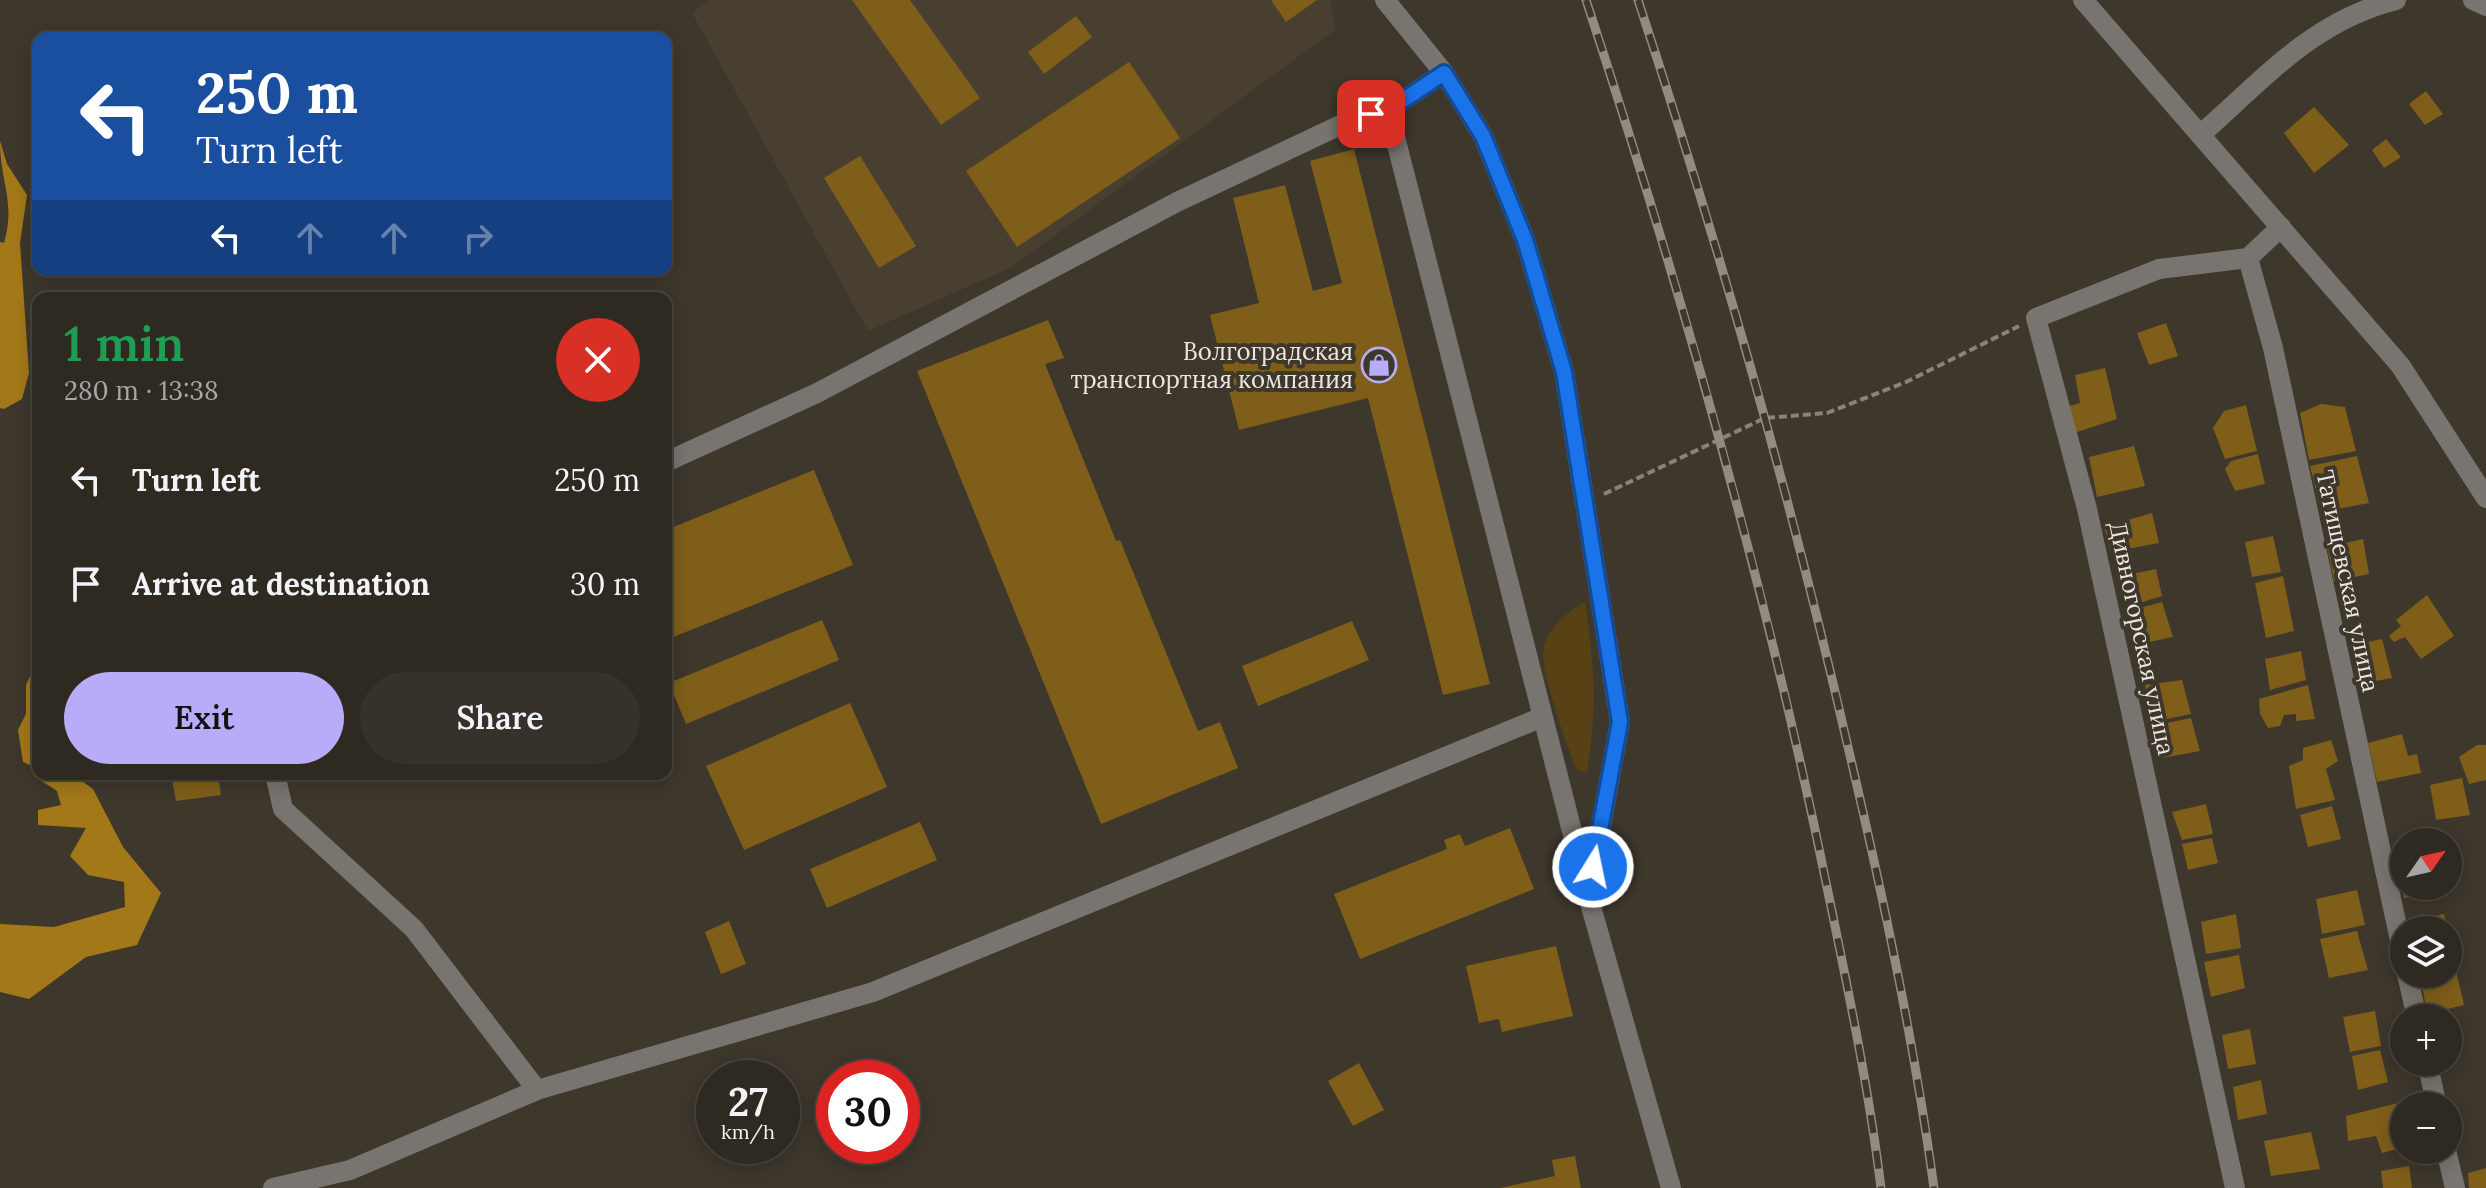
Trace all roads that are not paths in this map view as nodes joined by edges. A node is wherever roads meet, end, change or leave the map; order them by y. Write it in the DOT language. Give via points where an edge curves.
graph roads {
  1 [pos="1385,0"];
  2 [pos="2083,0"];
  3 [pos="2396,0"];
  4 [pos="2473,0"];
  5 [pos="2486,6"];
  6 [pos="1444,73"];
  7 [pos="1393,107"];
  8 [pos="2200,135"];
  9 [pos="2281,227"];
  10 [pos="2248,258"];
  11 [pos="672,459"];
  12 [pos="2486,498"];
  13 [pos="1540,718"];
  14 [pos="276,780"];
  15 [pos="1588,896"];
  16 [pos="2395,916"];
  17 [pos="537,1090"];
  18 [pos="2449,1164"];
  19 [pos="273,1188"];
  20 [pos="1671,1188"];
  21 [pos="2235,1188"];
  22 [pos="2455,1188"];
  1 -- 6 [label="street"];
  2 -- 8 [label="street"];
  3 -- 8 [label="street" via="2360,9 2311,36"];
  4 -- 5 [label="street"];
  6 -- 7 [label="street"];
  6 -- 15 [label="street" via="1483,136 1525,240 1564,372 1620,722"];
  7 -- 11 [label="street" via="1349,121 1177,202 817,393"];
  7 -- 13 [label="street" via="1393,129"];
  8 -- 9 [label="street"];
  9 -- 10 [label="street"];
  9 -- 12 [label="street" via="2400,365"];
  10 -- 16 [label="street, Татищевская улица" via="2273,348"];
  10 -- 21 [label="street, Дивногорская улица" via="2159,269 2036,318 2087,509"];
  13 -- 15 [label="street"];
  13 -- 17 [label="street" via="873,992"];
  14 -- 17 [label="street" via="283,809 414,929"];
  15 -- 20 [label="street"];
  17 -- 19 [label="street" via="350,1170"];
  18 -- 22 [label="street"];
}
